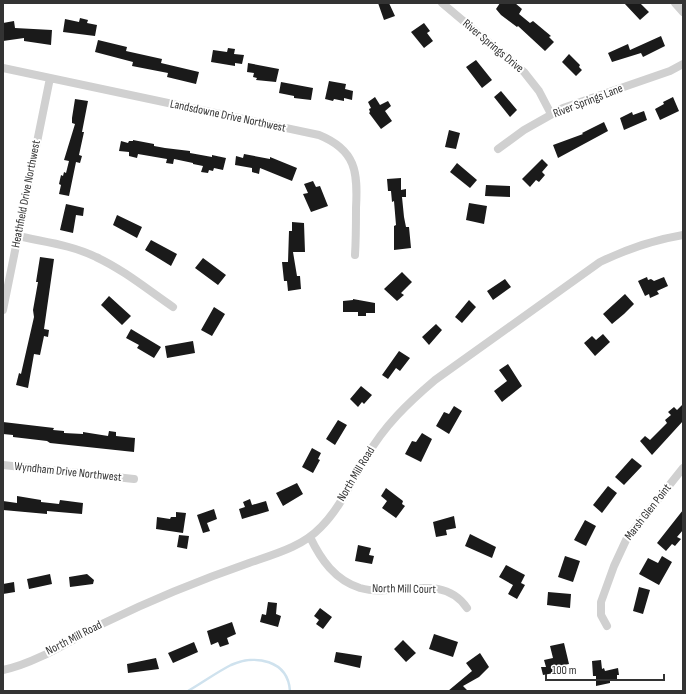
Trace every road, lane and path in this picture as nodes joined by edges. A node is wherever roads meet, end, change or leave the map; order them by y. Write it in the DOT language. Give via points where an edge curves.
graph roads {
  1 [pos="442,3"];
  2 [pos="675,3"];
  3 [pos="683,12"];
  4 [pos="683,64"];
  5 [pos="3,68"];
  6 [pos="50,78"];
  7 [pos="551,114"];
  8 [pos="498,149"];
  9 [pos="683,235"];
  10 [pos="18,236"];
  11 [pos="355,255"];
  12 [pos="173,307"];
  13 [pos="3,310"];
  14 [pos="3,465"];
  15 [pos="683,468"];
  16 [pos="134,479"];
  17 [pos="310,537"];
  18 [pos="467,608"];
  19 [pos="607,626"];
  20 [pos="3,670"];
  1 -- 7 [label="street, River Springs Drive" via="519,66 539,91"];
  2 -- 3 [label="street"];
  4 -- 7 [label="street, River Springs Lane" via="670,72"];
  5 -- 6 [label="street, Landsdowne Drive Northwest"];
  6 -- 10 [label="street, Heathfield Drive Northwest"];
  6 -- 11 [label="street, Landsdowne Drive Northwest" via="319,135 332,141 348,155 356,174"];
  7 -- 8 [label="street, River Springs Lane"];
  9 -- 17 [label="street, North Mill Road" via="630,248 600,262 435,380 410,401 393,420 367,456 330,518"];
  10 -- 12 [label="street" via="95,256"];
  10 -- 13 [label="street, Heathfield Drive Northwest"];
  14 -- 16 [label="street, Wyndham Drive Northwest"];
  15 -- 19 [label="street, Marsh Glen Point" via="627,538 601,602 601,615"];
  17 -- 18 [label="street, North Mill Court" via="327,565 350,584 375,590 416,587 442,590 456,596"];
  17 -- 20 [label="street, North Mill Road" via="286,551 170,593 31,660"];
}
